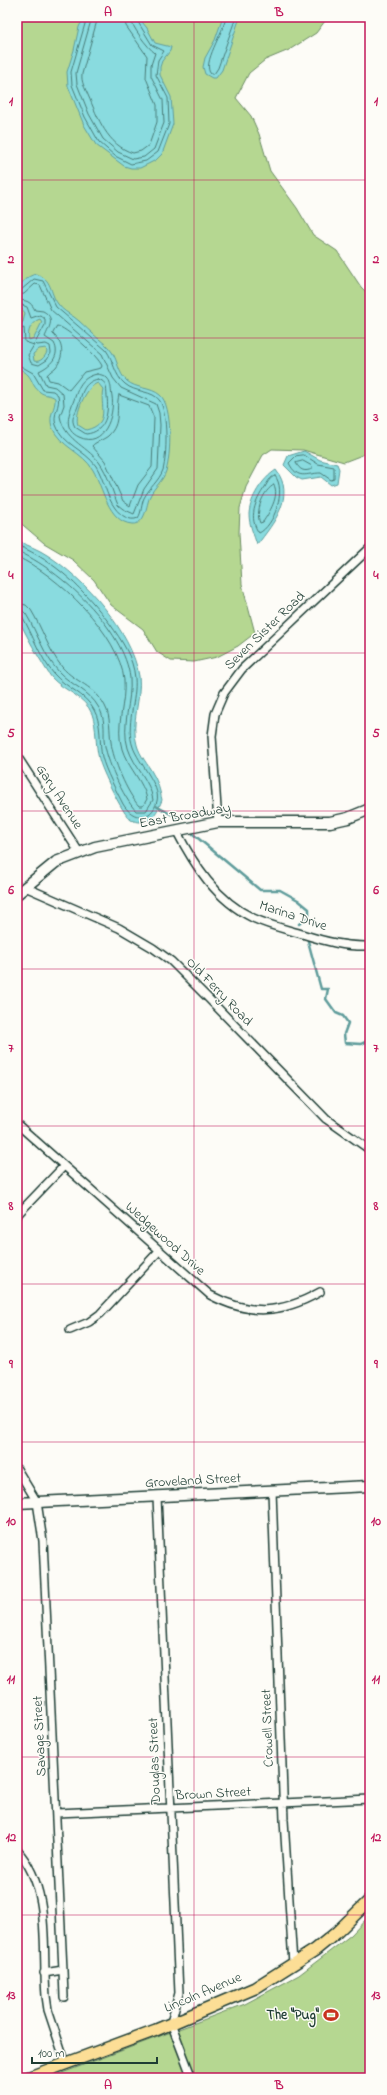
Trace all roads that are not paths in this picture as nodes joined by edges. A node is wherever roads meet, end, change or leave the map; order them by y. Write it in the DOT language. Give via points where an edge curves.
graph roads {
  1 [pos="370,548"];
  2 [pos="17,756"];
  3 [pos="370,809"];
  4 [pos="218,822"];
  5 [pos="176,830"];
  6 [pos="79,852"];
  7 [pos="25,887"];
  8 [pos="17,894"];
  9 [pos="370,946"];
  10 [pos="17,1124"];
  11 [pos="370,1150"];
  12 [pos="64,1166"];
  13 [pos="17,1215"];
  14 [pos="159,1251"];
  15 [pos="320,1292"];
  16 [pos="70,1330"];
  17 [pos="17,1469"];
  18 [pos="370,1486"];
  19 [pos="272,1491"];
  20 [pos="157,1497"];
  21 [pos="37,1502"];
  22 [pos="17,1503"];
  23 [pos="370,1799"];
  24 [pos="283,1804"];
  25 [pos="170,1809"];
  26 [pos="56,1814"];
  27 [pos="17,1850"];
  28 [pos="370,1900"];
  29 [pos="293,1964"];
  30 [pos="63,1970"];
  31 [pos="44,1973"];
  32 [pos="64,1997"];
  33 [pos="171,2023"];
  34 [pos="66,2064"];
  35 [pos="27,2078"];
  36 [pos="192,2078"];
  1 -- 4 [label="street, Seven Sister Road" via="237,674 224,693 215,714 212,736"];
  2 -- 6 [label="street, Gary Avenue"];
  3 -- 4 [label="street, East Broadway" via="348,818 325,822"];
  4 -- 5 [label="street, East Broadway"];
  5 -- 6 [label="street, East Broadway"];
  5 -- 9 [label="street, Marina Drive" via="188,853 208,881 224,899 239,910 263,922 323,940 344,945"];
  6 -- 7 [label="street, East Broadway" via="48,867"];
  7 -- 8 [label="street, East Broadway"];
  7 -- 11 [label="street, Old Ferry Road" via="119,928 159,952 209,999 326,1119"];
  10 -- 12 [label="street, Wedgewood Drive"];
  12 -- 13 [label="street"];
  12 -- 14 [label="street, Wedgewood Drive"];
  14 -- 15 [label="street, Wedgewood Drive" via="204,1291 236,1306 252,1310 272,1310 297,1303"];
  14 -- 16 [label="street" via="100,1314"];
  17 -- 21 [label="street"];
  18 -- 19 [label="street, Groveland Street"];
  19 -- 20 [label="street, Groveland Street"];
  19 -- 24 [label="street, Crowell Street"];
  20 -- 21 [label="street, Groveland Street"];
  20 -- 25 [label="street, Douglas Street"];
  21 -- 22 [label="street, Groveland Street"];
  21 -- 26 [label="street, Savage Street" via="46,1574"];
  23 -- 24 [label="street, Brown Street"];
  24 -- 25 [label="street, Brown Street"];
  24 -- 29 [label="street, Crowell Street"];
  25 -- 26 [label="street, Brown Street"];
  25 -- 33 [label="street, Douglas Street" via="179,1993"];
  26 -- 30 [label="street, Savage Street"];
  27 -- 31 [label="street" via="29,1866 40,1894"];
  28 -- 29 [label="main road, Lincoln Avenue" via="336,1933"];
  29 -- 33 [label="main road, Lincoln Avenue" via="255,1988"];
  30 -- 31 [label="street"];
  30 -- 32 [label="street, Savage Street"];
  31 -- 34 [label="street" via="48,2010"];
  33 -- 34 [label="main road, Lincoln Avenue"];
  33 -- 36 [label="street"];
  34 -- 35 [label="main road, Lincoln Avenue"];
}
